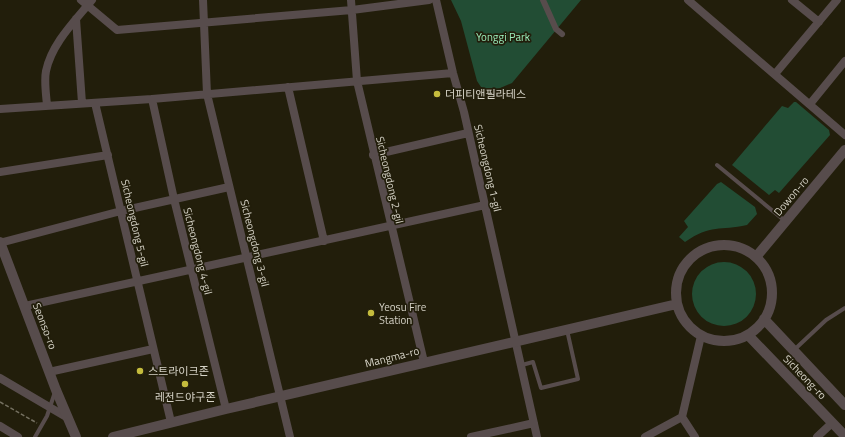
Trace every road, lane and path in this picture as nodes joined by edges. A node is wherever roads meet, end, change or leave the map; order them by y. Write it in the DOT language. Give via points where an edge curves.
graph roads {
  1 [pos="203,0"];
  2 [pos="351,0"];
  3 [pos="429,0"];
  4 [pos="436,0"];
  5 [pos="543,0"];
  6 [pos="688,0"];
  7 [pos="792,0"];
  8 [pos="837,0"];
  9 [pos="87,2"];
  10 [pos="352,10"];
  11 [pos="76,19"];
  12 [pos="819,22"];
  13 [pos="204,23"];
  14 [pos="562,34"];
  15 [pos="845,61"];
  16 [pos="453,72"];
  17 [pos="775,74"];
  18 [pos="357,81"];
  19 [pos="288,87"];
  20 [pos="208,94"];
  21 [pos="152,99"];
  22 [pos="82,103"];
  23 [pos="95,103"];
  24 [pos="810,104"];
  25 [pos="47,105"];
  26 [pos="0,109"];
  27 [pos="468,133"];
  28 [pos="845,135"];
  29 [pos="845,150"];
  30 [pos="108,155"];
  31 [pos="373,155"];
  32 [pos="717,165"];
  33 [pos="0,172"];
  34 [pos="229,187"];
  35 [pos="174,199"];
  36 [pos="486,205"];
  37 [pos="121,211"];
  38 [pos="785,221"];
  39 [pos="390,226"];
  40 [pos="324,241"];
  41 [pos="0,242"];
  42 [pos="756,257"];
  43 [pos="247,258"];
  44 [pos="191,269"];
  45 [pos="138,281"];
  46 [pos="676,304"];
  47 [pos="24,306"];
  48 [pos="845,308"];
  49 [pos="764,319"];
  50 [pos="567,330"];
  51 [pos="748,335"];
  52 [pos="701,336"];
  53 [pos="517,342"];
  54 [pos="153,349"];
  55 [pos="794,350"];
  56 [pos="424,362"];
  57 [pos="522,365"];
  58 [pos="49,372"];
  59 [pos="0,378"];
  60 [pos="56,390"];
  61 [pos="281,396"];
  62 [pos="0,402"];
  63 [pos="845,405"];
  64 [pos="50,407"];
  65 [pos="226,409"];
  66 [pos="682,417"];
  67 [pos="68,418"];
  68 [pos="171,422"];
  69 [pos="534,423"];
  70 [pos="832,423"];
  71 [pos="0,426"];
  72 [pos="42,426"];
  73 [pos="845,436"];
  74 [pos="18,437"];
  75 [pos="35,437"];
  76 [pos="76,437"];
  77 [pos="113,437"];
  78 [pos="290,437"];
  79 [pos="471,437"];
  80 [pos="537,437"];
  81 [pos="645,437"];
  82 [pos="695,437"];
  83 [pos="817,437"];
  1 -- 13 [label="street, Sicheongdong 3-gil"];
  2 -- 10 [label="street, Sicheongdong 2-gil"];
  3 -- 10 [label="street"];
  4 -- 16 [label="street, Sicheongdong 1-gil"];
  5 -- 14 [label="street" via="556,29"];
  6 -- 17 [label="street"];
  7 -- 12 [label="street"];
  8 -- 12 [label="street"];
  9 -- 11 [label="street"];
  9 -- 13 [label="street" via="117,30"];
  10 -- 13 [label="street"];
  10 -- 18 [label="street, Sicheongdong 2-gil"];
  11 -- 22 [label="street"];
  11 -- 25 [label="street" via="52,54 46,71"];
  12 -- 17 [label="street"];
  13 -- 20 [label="street, Sicheongdong 3-gil"];
  15 -- 24 [label="street"];
  16 -- 18 [label="street"];
  16 -- 27 [label="street, Sicheongdong 1-gil"];
  17 -- 24 [label="street"];
  18 -- 19 [label="street"];
  18 -- 31 [label="street, Sicheongdong 2-gil"];
  19 -- 20 [label="street"];
  19 -- 40 [label="street"];
  20 -- 21 [label="street"];
  20 -- 34 [label="street, Sicheongdong 3-gil"];
  21 -- 23 [label="street"];
  21 -- 35 [label="street, Sicheongdong 4-gil"];
  22 -- 23 [label="street"];
  22 -- 25 [label="street"];
  23 -- 30 [label="street, Sicheongdong 5-gil"];
  24 -- 28 [label="street"];
  25 -- 26 [label="street"];
  27 -- 31 [label="street"];
  27 -- 36 [label="street, Sicheongdong 1-gil"];
  29 -- 38 [label="street, Dowon-ro"];
  30 -- 33 [label="street"];
  30 -- 37 [label="street, Sicheongdong 5-gil"];
  31 -- 39 [label="street, Sicheongdong 2-gil"];
  32 -- 38 [label="lane"];
  34 -- 35 [label="street"];
  34 -- 43 [label="street, Sicheongdong 3-gil"];
  35 -- 37 [label="street"];
  35 -- 44 [label="street, Sicheongdong 4-gil"];
  36 -- 39 [label="street"];
  36 -- 53 [label="street, Sicheongdong 1-gil"];
  37 -- 41 [label="street"];
  37 -- 45 [label="street, Sicheongdong 5-gil"];
  38 -- 42 [label="street, Dowon-ro"];
  39 -- 40 [label="street"];
  39 -- 56 [label="street, Sicheongdong 2-gil"];
  40 -- 43 [label="street"];
  41 -- 47 [label="street, Seonso-ro"];
  42 -- 46 [label="street" via="734,246 710,247 699,252 680,272"];
  42 -- 49 [label="street" via="763,265 772,286 770,303"];
  43 -- 44 [label="street"];
  43 -- 61 [label="street, Sicheongdong 3-gil"];
  44 -- 45 [label="street"];
  44 -- 65 [label="street, Sicheongdong 4-gil"];
  45 -- 47 [label="street"];
  45 -- 54 [label="street, Sicheongdong 5-gil"];
  46 -- 50 [label="street, Mangma-ro"];
  46 -- 52 [label="street" via="685,322"];
  47 -- 58 [label="street, Seonso-ro"];
  48 -- 55 [label="lane" via="826,320"];
  49 -- 51 [label="street"];
  49 -- 55 [label="street, Sicheong-ro"];
  50 -- 53 [label="street, Mangma-ro"];
  50 -- 57 [label="lane" via="578,378 541,388 533,362"];
  51 -- 52 [label="street" via="725,342"];
  51 -- 70 [label="street, Sicheong-ro"];
  52 -- 66 [label="street"];
  53 -- 56 [label="street, Mangma-ro"];
  53 -- 57 [label="street, Sicheongdong 1-gil"];
  54 -- 58 [label="street"];
  54 -- 68 [label="street, Sicheongdong 5-gil"];
  55 -- 63 [label="street, Sicheong-ro"];
  56 -- 61 [label="street, Mangma-ro"];
  57 -- 69 [label="street, Sicheongdong 1-gil"];
  58 -- 60 [label="street, Seonso-ro"];
  59 -- 64 [label="street"];
  60 -- 64 [label="lane"];
  60 -- 67 [label="street, Seonso-ro"];
  61 -- 65 [label="street, Mangma-ro"];
  61 -- 78 [label="street, Sicheongdong 3-gil"];
  62 -- 72 [label="path"];
  64 -- 67 [label="street"];
  64 -- 72 [label="lane"];
  65 -- 68 [label="street, Mangma-ro"];
  66 -- 81 [label="street"];
  66 -- 82 [label="street"];
  67 -- 76 [label="street, Seonso-ro"];
  68 -- 77 [label="street, Mangma-ro"];
  69 -- 79 [label="street"];
  69 -- 80 [label="street, Sicheongdong 1-gil"];
  70 -- 73 [label="street, Sicheong-ro"];
  70 -- 83 [label="street"];
  71 -- 74 [label="street"];
  72 -- 75 [label="lane"];
}
